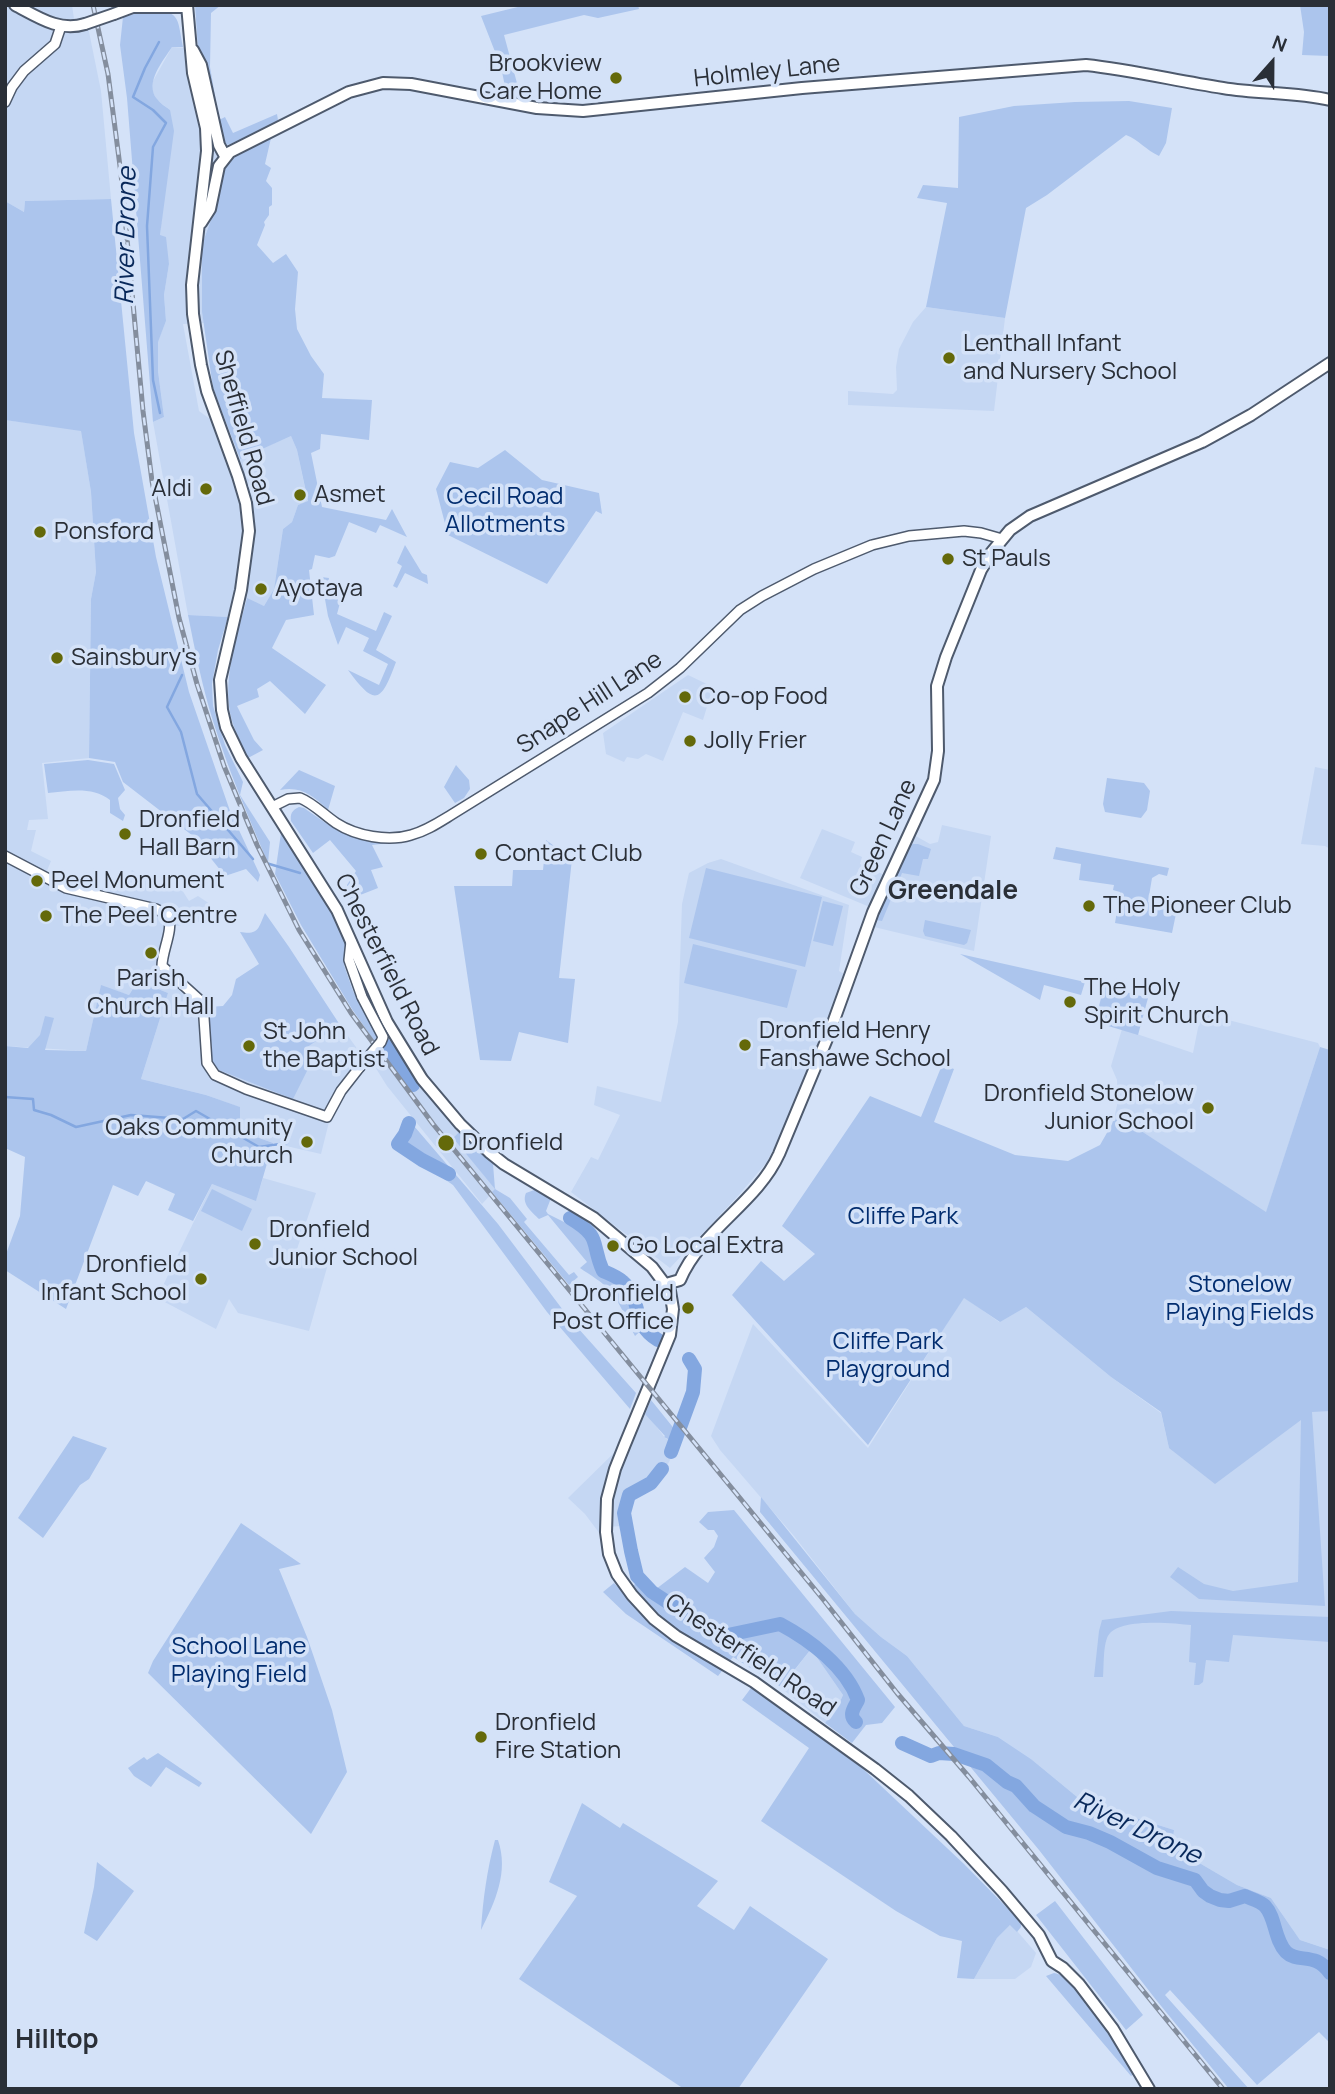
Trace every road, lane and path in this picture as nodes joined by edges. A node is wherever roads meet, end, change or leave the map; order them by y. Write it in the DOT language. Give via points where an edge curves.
graph roads {
  1 [pos="15,5"];
  2 [pos="136,6"];
  3 [pos="187,6"];
  4 [pos="61,26"];
  5 [pos="191,46"];
  6 [pos="1330,100"];
  7 [pos="5,102"];
  8 [pos="225,156"];
  9 [pos="198,228"];
  10 [pos="1330,363"];
  11 [pos="1002,539"];
  12 [pos="272,807"];
  13 [pos="5,856"];
  14 [pos="352,940"];
  15 [pos="666,1284"];
  16 [pos="1149,2089"];
  1 -- 4 [label="main road"];
  2 -- 3 [label="main road"];
  2 -- 4 [label="main road, bridge" via="72,28"];
  3 -- 5 [label="main road, Sheffield Road"];
  4 -- 7 [label="street" via="55,44 24,71"];
  5 -- 8 [label="main road" via="201,65"];
  5 -- 9 [label="main road, Sheffield Road" via="207,151"];
  6 -- 8 [label="main road, Holmley Lane" via="1086,65 583,111 537,108 411,83 383,83 349,92"];
  8 -- 9 [label="main road" via="210,209"];
  9 -- 12 [label="main road, Sheffield Road" via="192,285 196,340 207,391 239,476 249,531 241,590 222,667 221,702 233,743"];
  10 -- 11 [label="main road, Green Lane" via="1212,437 1044,508"];
  11 -- 12 [label="street, Snape Hill Lane" via="964,531 909,536 872,545 814,569 740,610 648,693 411,835 387,838 356,833 300,798"];
  11 -- 15 [label="main road, Green Lane" via="981,570 940,674 934,780 873,912 779,1154 769,1173 690,1260 680,1280"];
  12 -- 14 [label="main road, Chesterfield Road"];
  13 -- 14 [label="street, bridge" via="66,888 168,915 171,922 162,966 203,1003 210,1070 224,1080 327,1117 383,1037 349,960"];
  14 -- 15 [label="main road, Chesterfield Road" via="402,1050 460,1124 504,1164 594,1218"];
  15 -- 16 [label="main road, Chesterfield Road" via="672,1300 670,1335 607,1499 606,1532 617,1574 654,1619 774,1696 875,1769 934,1820 1039,1935 1052,1962 1079,1984"];
}
